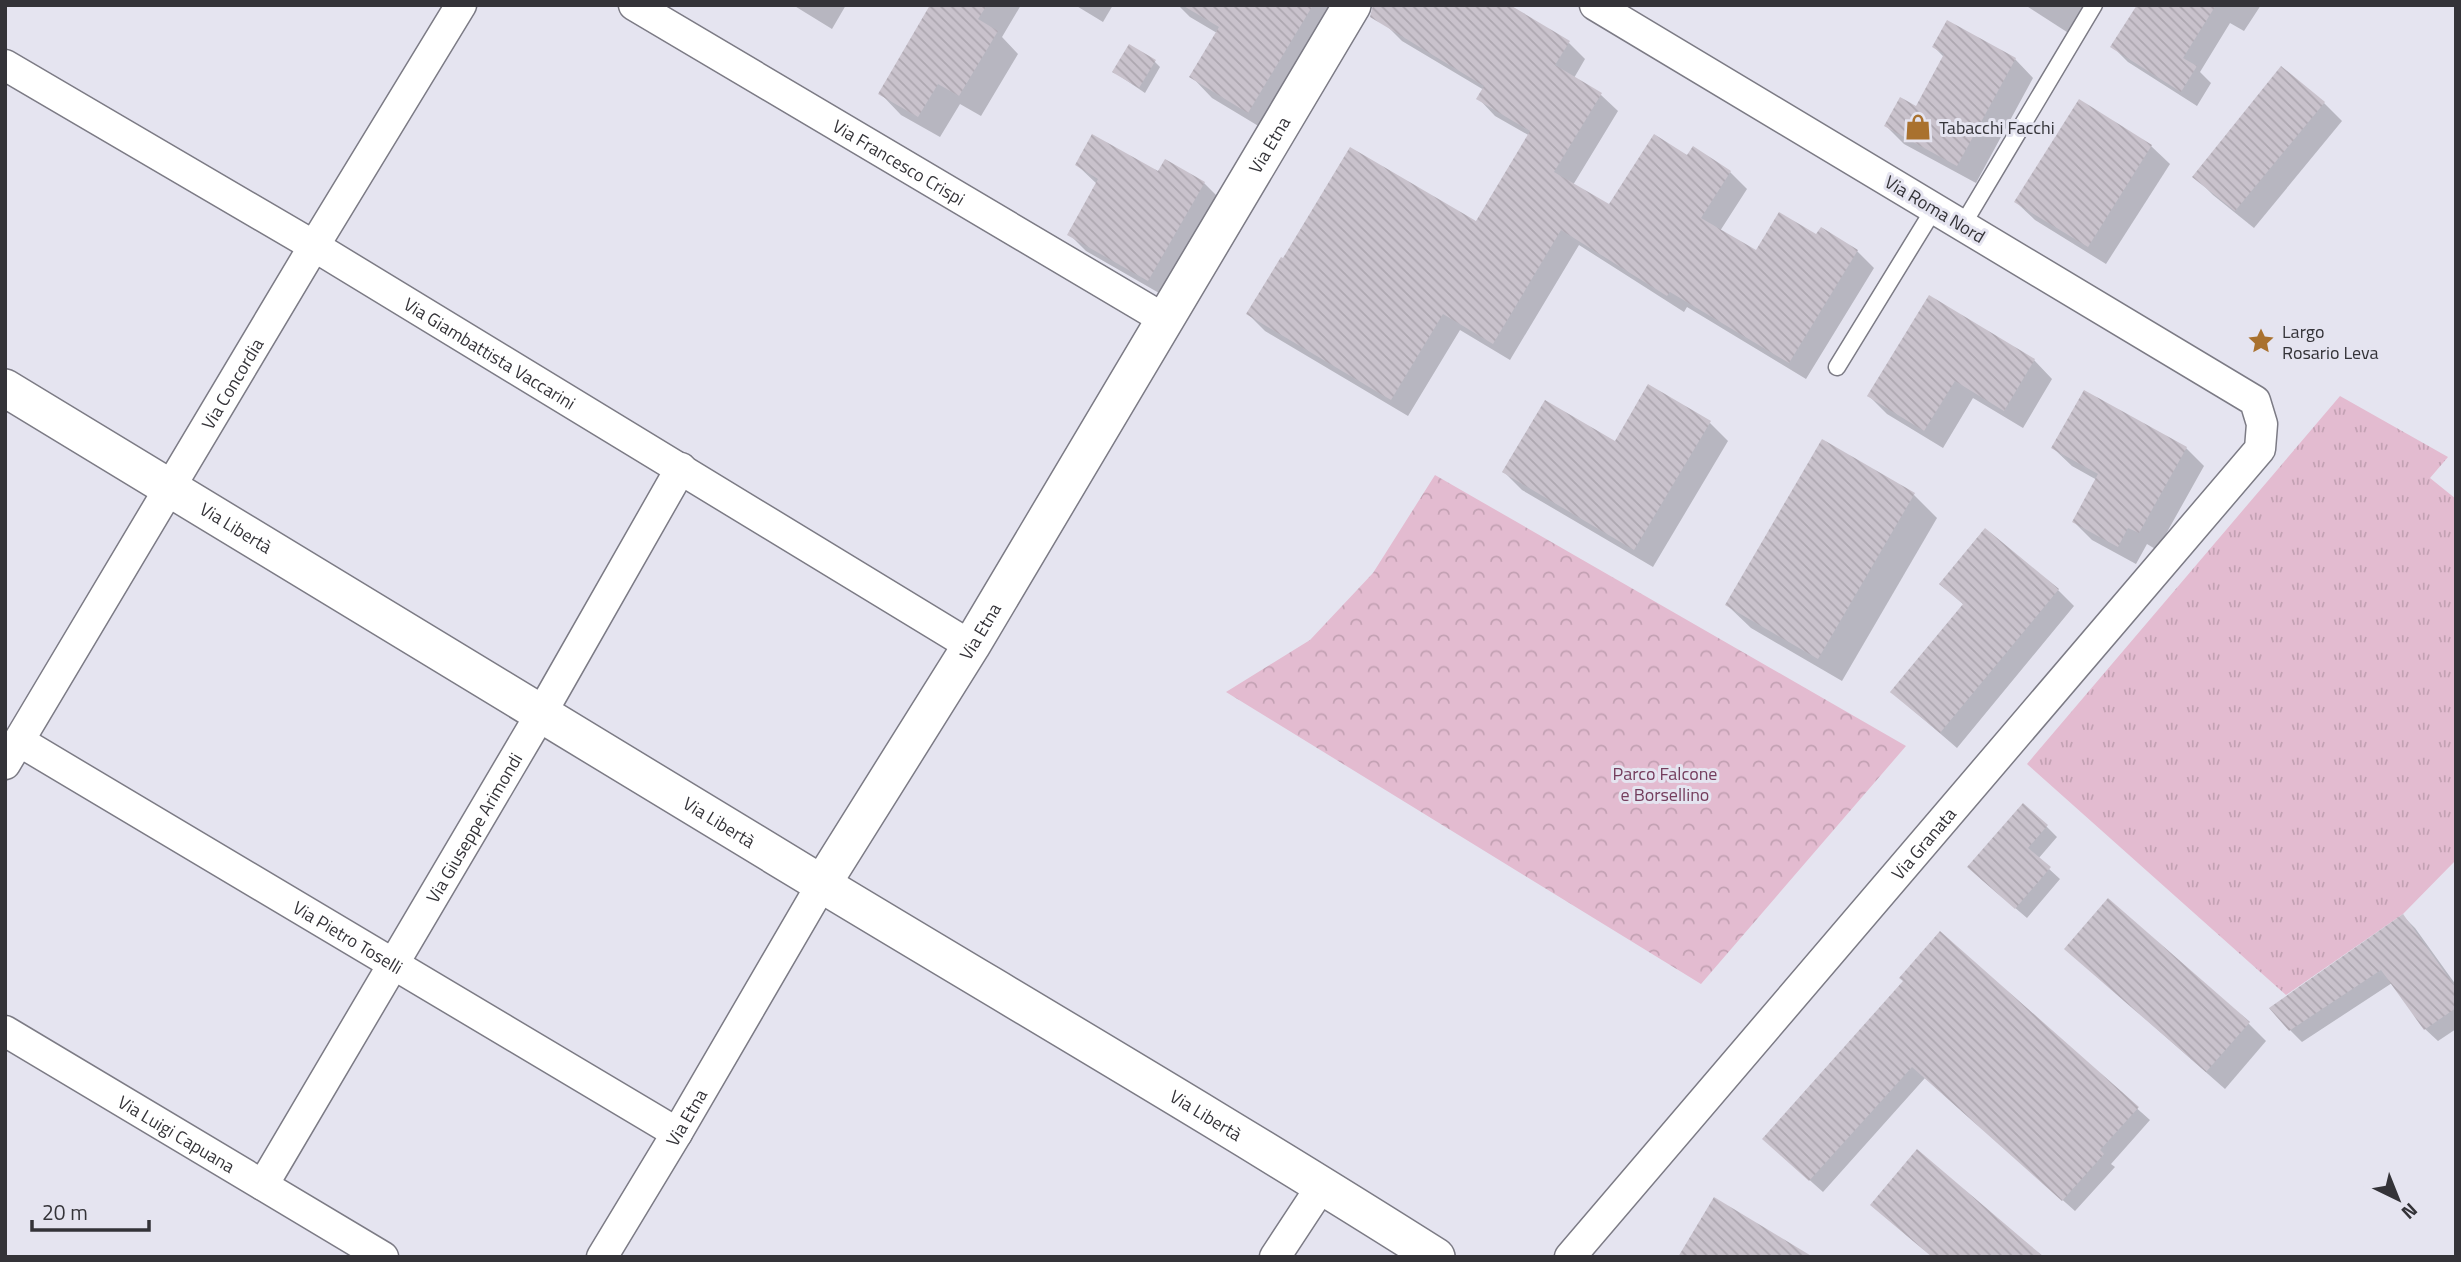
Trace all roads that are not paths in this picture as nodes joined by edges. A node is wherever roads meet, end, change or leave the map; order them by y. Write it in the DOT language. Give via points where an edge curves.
graph roads {
  1 [pos="461,5"];
  2 [pos="634,5"];
  3 [pos="1352,5"];
  4 [pos="1595,5"];
  5 [pos="2094,5"];
  6 [pos="5,65"];
  7 [pos="1934,209"];
  8 [pos="1962,226"];
  9 [pos="314,246"];
  10 [pos="1164,319"];
  11 [pos="1838,367"];
  12 [pos="5,388"];
  13 [pos="2262,424"];
  14 [pos="681,468"];
  15 [pos="170,487"];
  16 [pos="971,646"];
  17 [pos="542,712"];
  18 [pos="12,753"];
  19 [pos="822,884"];
  20 [pos="394,964"];
  21 [pos="5,1031"];
  22 [pos="677,1133"];
  23 [pos="1323,1184"];
  24 [pos="263,1185"];
  25 [pos="383,1257"];
  26 [pos="602,1257"];
  27 [pos="1275,1257"];
  28 [pos="1436,1257"];
  29 [pos="1570,1257"];
  1 -- 9 [label="street, Via Concordia"];
  2 -- 10 [label="street, Via Francesco Crispi"];
  3 -- 10 [label="street, Via Etna"];
  4 -- 7 [label="street, Via Roma Nord"];
  5 -- 8 [label="lane"];
  6 -- 9 [label="street, Via Giambattista Vaccarini"];
  7 -- 8 [label="street, Via Roma Nord"];
  7 -- 11 [label="lane"];
  8 -- 13 [label="street, Via Roma Nord" via="2255,401"];
  9 -- 14 [label="street, Via Giambattista Vaccarini"];
  9 -- 15 [label="street, Via Concordia"];
  10 -- 16 [label="street, Via Etna"];
  12 -- 15 [label="street, Via Libertà"];
  13 -- 29 [label="street, Via Granata" via="2260,449"];
  14 -- 16 [label="street, Via Giambattista Vaccarini"];
  14 -- 17 [label="street, Via Giuseppe Arimondi"];
  15 -- 17 [label="street, Via Libertà"];
  15 -- 18 [label="street, Via Concordia"];
  16 -- 19 [label="street, Via Etna"];
  17 -- 19 [label="street, Via Libertà"];
  17 -- 20 [label="street, Via Giuseppe Arimondi"];
  18 -- 20 [label="street, Via Pietro Toselli"];
  19 -- 22 [label="street, Via Etna"];
  19 -- 23 [label="street, Via Libertà"];
  20 -- 22 [label="street, Via Pietro Toselli"];
  20 -- 24 [label="street, Via Giuseppe Arimondi"];
  21 -- 24 [label="street, Via Luigi Capuana"];
  22 -- 26 [label="street, Via Etna"];
  23 -- 27 [label="street"];
  23 -- 28 [label="street, Via Libertà"];
  24 -- 25 [label="street, Via Luigi Capuana"];
}
